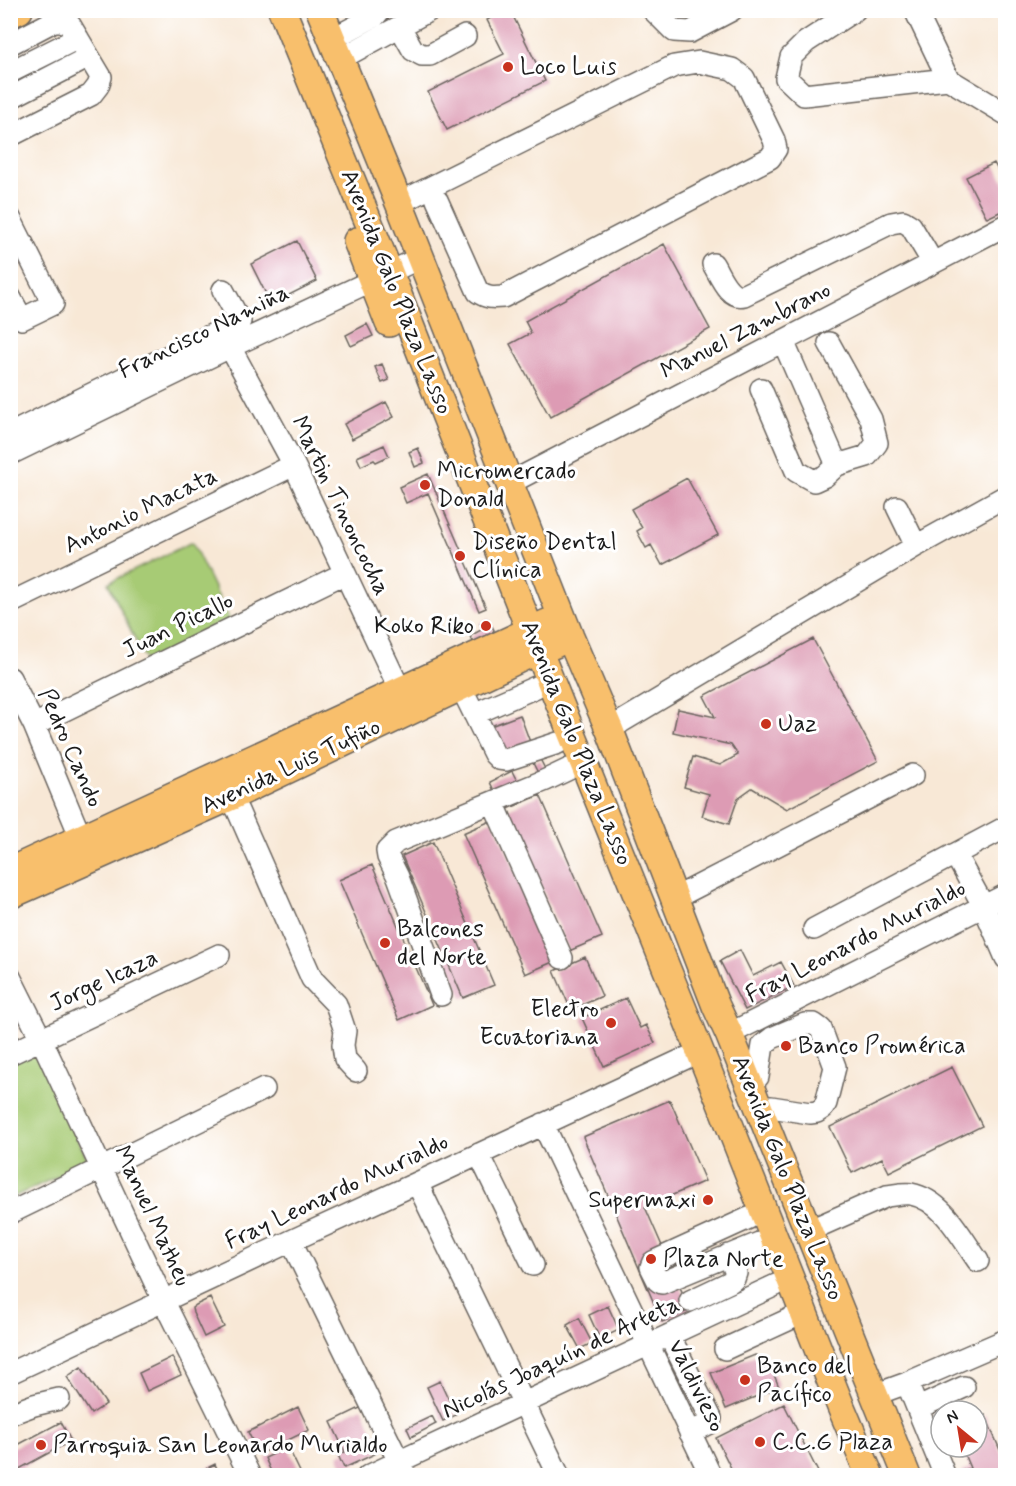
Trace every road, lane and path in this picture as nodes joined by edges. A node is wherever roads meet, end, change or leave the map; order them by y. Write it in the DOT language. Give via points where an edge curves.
graph roads {
  1 [pos="19,10"];
  2 [pos="268,10"];
  3 [pos="282,10"];
  4 [pos="300,10"];
  5 [pos="320,10"];
  6 [pos="380,10"];
  7 [pos="430,10"];
  8 [pos="653,10"];
  9 [pos="732,10"];
  10 [pos="855,10"];
  11 [pos="915,10"];
  12 [pos="10,14"];
  13 [pos="400,27"];
  14 [pos="465,36"];
  15 [pos="78,38"];
  16 [pos="10,44"];
  17 [pos="336,49"];
  18 [pos="89,57"];
  19 [pos="10,72"];
  20 [pos="948,79"];
  21 [pos="10,99"];
  22 [pos="1005,114"];
  23 [pos="10,136"];
  24 [pos="437,200"];
  25 [pos="399,203"];
  26 [pos="10,218"];
  27 [pos="1005,225"];
  28 [pos="933,262"];
  29 [pos="713,264"];
  30 [pos="396,269"];
  31 [pos="224,290"];
  32 [pos="10,297"];
  33 [pos="783,341"];
  34 [pos="829,343"];
  35 [pos="230,347"];
  36 [pos="761,389"];
  37 [pos="10,434"];
  38 [pos="10,454"];
  39 [pos="294,465"];
  40 [pos="837,465"];
  41 [pos="510,483"];
  42 [pos="1005,496"];
  43 [pos="897,507"];
  44 [pos="916,546"];
  45 [pos="345,573"];
  46 [pos="10,603"];
  47 [pos="542,637"];
  48 [pos="10,678"];
  49 [pos="461,687"];
  50 [pos="536,687"];
  51 [pos="400,690"];
  52 [pos="474,714"];
  53 [pos="34,725"];
  54 [pos="610,731"];
  55 [pos="558,743"];
  56 [pos="569,769"];
  57 [pos="913,775"];
  58 [pos="230,797"];
  59 [pos="493,802"];
  60 [pos="1005,827"];
  61 [pos="81,838"];
  62 [pos="955,854"];
  63 [pos="57,861"];
  64 [pos="10,871"];
  65 [pos="10,895"];
  66 [pos="1005,895"];
  67 [pos="675,898"];
  68 [pos="984,907"];
  69 [pos="814,929"];
  70 [pos="219,955"];
  71 [pos="562,958"];
  72 [pos="1005,958"];
  73 [pos="10,977"];
  74 [pos="441,995"];
  75 [pos="729,1034"];
  76 [pos="41,1039"];
  77 [pos="10,1054"];
  78 [pos="686,1058"];
  79 [pos="356,1071"];
  80 [pos="264,1089"];
  81 [pos="543,1124"];
  82 [pos="479,1154"];
  83 [pos="102,1168"];
  84 [pos="417,1183"];
  85 [pos="10,1213"];
  86 [pos="749,1218"];
  87 [pos="808,1231"];
  88 [pos="291,1241"];
  89 [pos="759,1243"];
  90 [pos="728,1256"];
  91 [pos="978,1261"];
  92 [pos="533,1265"];
  93 [pos="776,1285"];
  94 [pos="690,1301"];
  95 [pos="164,1302"];
  96 [pos="790,1319"];
  97 [pos="669,1335"];
  98 [pos="1005,1340"];
  99 [pos="648,1344"];
  100 [pos="724,1349"];
  101 [pos="10,1373"];
  102 [pos="907,1383"];
  103 [pos="964,1388"];
  104 [pos="874,1395"];
  105 [pos="59,1399"];
  106 [pos="524,1404"];
  107 [pos="918,1408"];
  108 [pos="10,1414"];
  109 [pos="690,1433"];
  110 [pos="402,1468"];
  111 [pos="250,1476"];
  112 [pos="368,1476"];
  113 [pos="559,1476"];
  114 [pos="711,1476"];
  115 [pos="854,1476"];
  116 [pos="870,1476"];
  117 [pos="884,1476"];
  118 [pos="906,1476"];
  119 [pos="945,1476"];
  1 -- 12 [label="main road"];
  2 -- 30 [label="main road, Avenida Galo Plaza Lasso"];
  3 -- 30 [label="main road, Avenida Galo Plaza Lasso"];
  4 -- 30 [label="main road, Avenida Galo Plaza Lasso"];
  5 -- 17 [label="main road, Avenida Galo Plaza Lasso"];
  6 -- 17 [label="street"];
  7 -- 13 [label="street"];
  8 -- 9 [label="street" via="674,31 690,32"];
  10 -- 20 [label="street" via="806,42 791,57 786,78 804,95"];
  11 -- 20 [label="street"];
  13 -- 14 [label="street" via="413,50 422,55 430,55"];
  13 -- 17 [label="street"];
  15 -- 16 [label="street" via="70,25 54,21"];
  15 -- 18 [label="street"];
  15 -- 19 [label="street"];
  17 -- 25 [label="main road, Avenida Galo Plaza Lasso"];
  18 -- 21 [label="street"];
  18 -- 23 [label="street" via="101,77 91,95"];
  20 -- 22 [label="street"];
  24 -- 25 [label="street" via="478,292 485,297 503,297 770,158 776,149 744,78 732,69 691,63 674,66"];
  25 -- 30 [label="main road, Avenida Galo Plaza Lasso"];
  26 -- 32 [label="street" via="53,304 22,319"];
  27 -- 28 [label="street, Manuel Zambrano"];
  28 -- 29 [label="street" via="911,226 903,221 891,223 738,297 731,293"];
  28 -- 33 [label="street, Manuel Zambrano"];
  30 -- 35 [label="street, Francisco Namiña"];
  30 -- 41 [label="main road, Avenida Galo Plaza Lasso"];
  30 -- 47 [label="main road, Avenida Galo Plaza Lasso"];
  30 -- 47 [label="main road, Avenida Galo Plaza Lasso"];
  31 -- 37 [label="street" via="240,321"];
  33 -- 40 [label="street"];
  33 -- 41 [label="street, Manuel Zambrano"];
  34 -- 40 [label="street" via="871,419 877,443 867,456"];
  35 -- 38 [label="street, Francisco Namiña"];
  35 -- 39 [label="street, Martin Tinoncocha"];
  36 -- 40 [label="street" via="796,471 814,481"];
  39 -- 45 [label="street, Martin Tinoncocha"];
  39 -- 46 [label="street, Antonio Macata"];
  41 -- 47 [label="main road, Avenida Galo Plaza Lasso"];
  42 -- 44 [label="street"];
  43 -- 44 [label="street"];
  44 -- 54 [label="street"];
  45 -- 51 [label="street, Martin Tinoncocha"];
  45 -- 53 [label="street, Juan Picallo"];
  47 -- 49 [label="main road, Avenida Luis Tufiño"];
  47 -- 50 [label="main road, Avenida Galo Plaza Lasso"];
  47 -- 51 [label="main road, Avenida Luis Tufiño"];
  47 -- 54 [label="main road, Avenida Galo Plaza Lasso"];
  47 -- 116 [label="main road, Avenida Galo Plaza Lasso" via="720,1101"];
  47 -- 117 [label="main road, Avenida Galo Plaza Lasso" via="674,942"];
  48 -- 53 [label="street, Pedro Cando"];
  49 -- 52 [label="street"];
  49 -- 58 [label="main road, Avenida Luis Tufiño"];
  50 -- 52 [label="street"];
  50 -- 55 [label="main road, Avenida Galo Plaza Lasso"];
  51 -- 61 [label="main road, Avenida Luis Tufiño"];
  52 -- 55 [label="street" via="499,759"];
  53 -- 61 [label="street, Pedro Cando"];
  54 -- 67 [label="main road, Avenida Galo Plaza Lasso"];
  55 -- 56 [label="main road, Avenida Galo Plaza Lasso"];
  56 -- 59 [label="street"];
  56 -- 78 [label="main road, Avenida Galo Plaza Lasso"];
  57 -- 67 [label="street"];
  58 -- 63 [label="main road, Avenida Luis Tufiño"];
  58 -- 79 [label="street" via="312,980 336,1004 345,1031 345,1059"];
  59 -- 71 [label="street"];
  59 -- 74 [label="street" via="396,842 387,851"];
  60 -- 62 [label="street"];
  61 -- 63 [label="main road, Avenida Luis Tufiño"];
  62 -- 68 [label="street"];
  62 -- 69 [label="street"];
  63 -- 64 [label="main road, Avenida Luis Tufiño"];
  63 -- 65 [label="main road, Avenida Luis Tufiño"];
  66 -- 68 [label="street, Fray Leonardo Murialdo"];
  67 -- 75 [label="main road, Avenida Galo Plaza Lasso"];
  68 -- 72 [label="street"];
  68 -- 75 [label="street, Fray Leonardo Murialdo"];
  70 -- 76 [label="street, Jorge Icaza"];
  73 -- 76 [label="street, Manuel Matheu"];
  75 -- 87 [label="main road, Avenida Galo Plaza Lasso"];
  76 -- 77 [label="street, Jorge Icaza"];
  76 -- 83 [label="street, Manuel Matheu"];
  78 -- 81 [label="street, Fray Leonardo Murialdo"];
  78 -- 86 [label="main road, Avenida Galo Plaza Lasso"];
  80 -- 83 [label="street"];
  81 -- 82 [label="street, Fray Leonardo Murialdo"];
  81 -- 99 [label="street, Valdivieso"];
  82 -- 84 [label="street, Fray Leonardo Murialdo"];
  82 -- 92 [label="street"];
  83 -- 85 [label="street"];
  83 -- 95 [label="street, Manuel Matheu"];
  84 -- 88 [label="street, Fray Leonardo Murialdo"];
  84 -- 106 [label="street"];
  86 -- 89 [label="main road, Avenida Galo Plaza Lasso"];
  86 -- 90 [label="street" via="657,1260 651,1267 662,1283"];
  87 -- 91 [label="street" via="888,1196 910,1194 940,1210"];
  87 -- 104 [label="main road, Avenida Galo Plaza Lasso"];
  88 -- 95 [label="street, Fray Leonardo Murialdo"];
  88 -- 110 [label="street"];
  89 -- 90 [label="street"];
  89 -- 93 [label="main road, Avenida Galo Plaza Lasso"];
  90 -- 94 [label="street" via="736,1273 734,1279"];
  93 -- 96 [label="main road, Avenida Galo Plaza Lasso"];
  93 -- 97 [label="street, Nicolás Joaquín de Arteta"];
  95 -- 101 [label="street, Fray Leonardo Murialdo"];
  95 -- 111 [label="street, Manuel Matheu"];
  96 -- 100 [label="street"];
  96 -- 115 [label="main road, Avenida Galo Plaza Lasso"];
  97 -- 99 [label="street, Nicolás Joaquín de Arteta"];
  97 -- 109 [label="street" via="711,1418 710,1423"];
  98 -- 102 [label="street"];
  99 -- 106 [label="street, Nicolás Joaquín de Arteta"];
  99 -- 109 [label="street, Valdivieso"];
  102 -- 104 [label="street"];
  102 -- 107 [label="street"];
  103 -- 107 [label="street"];
  104 -- 118 [label="main road, Avenida Galo Plaza Lasso"];
  105 -- 108 [label="street"];
  106 -- 110 [label="street, Nicolás Joaquín de Arteta"];
  106 -- 113 [label="street"];
  107 -- 119 [label="street"];
  109 -- 114 [label="street, Valdivieso"];
  110 -- 112 [label="street, Nicolás Joaquín de Arteta"];
}
